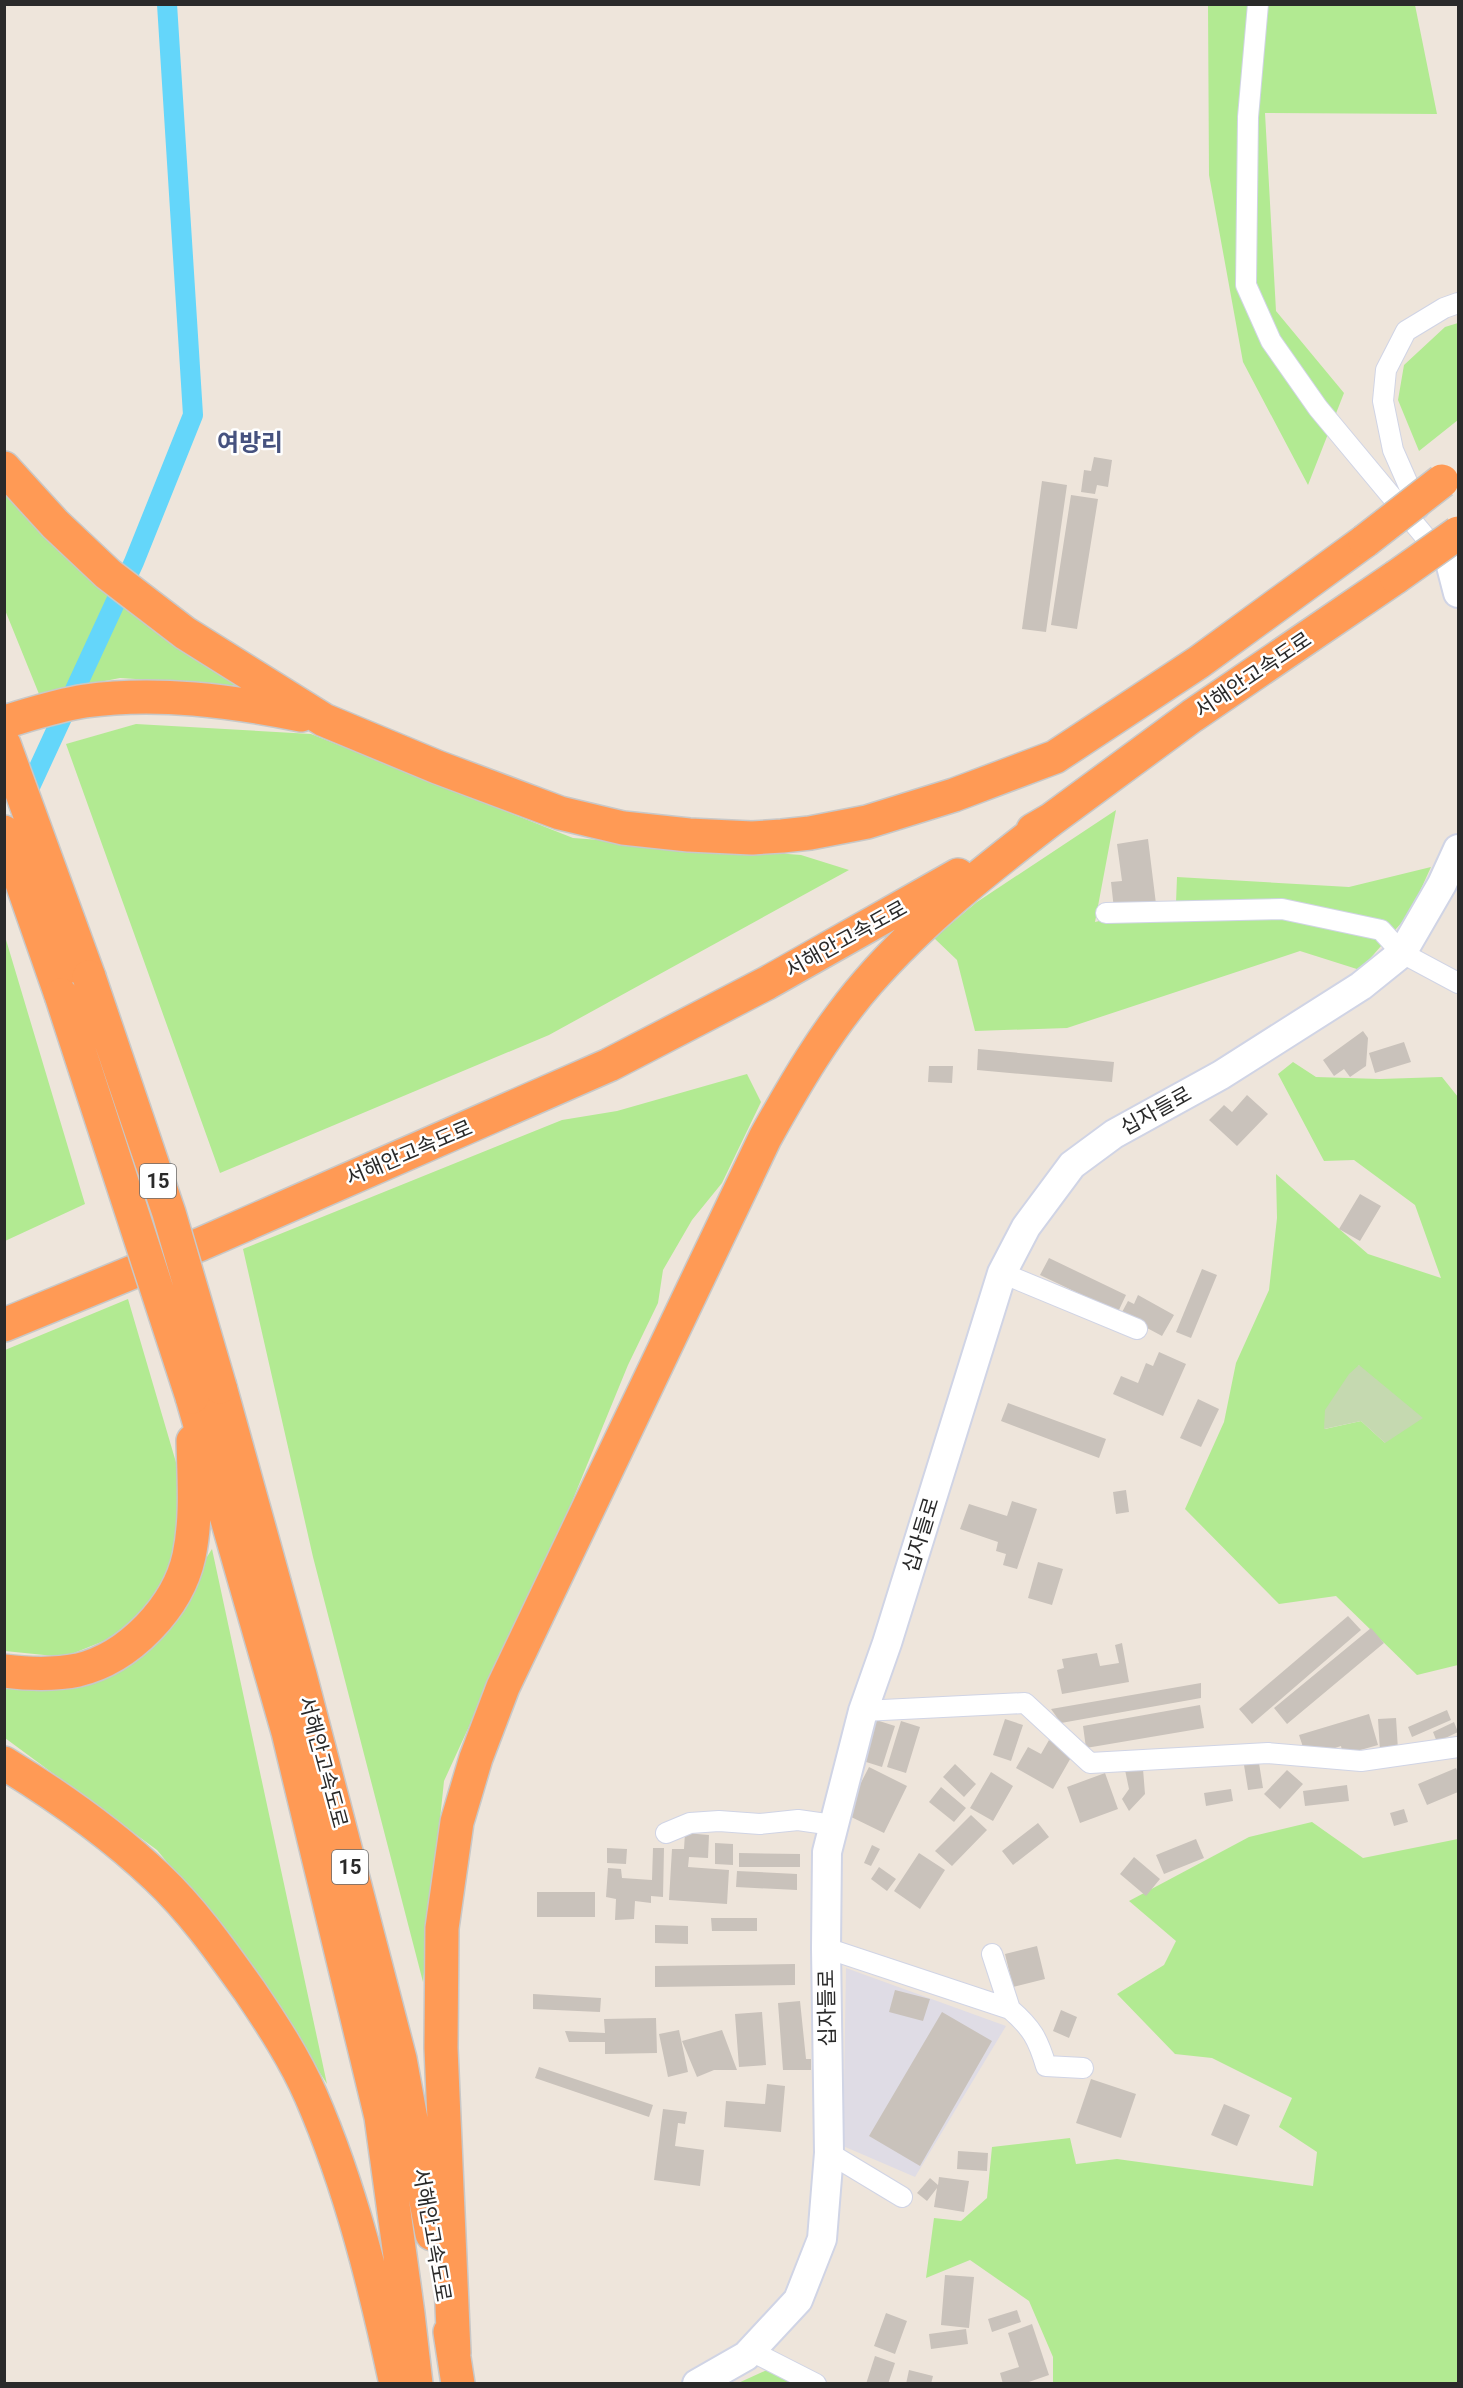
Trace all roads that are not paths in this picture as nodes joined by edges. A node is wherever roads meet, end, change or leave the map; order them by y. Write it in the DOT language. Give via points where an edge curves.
graph roads {
  1 [pos="1258,4"];
  2 [pos="1458,303"];
  3 [pos="4,468"];
  4 [pos="1450,474"];
  5 [pos="1451,556"];
  6 [pos="1458,593"];
  7 [pos="324,720"];
  8 [pos="4,722"];
  9 [pos="4,744"];
  10 [pos="1052,819"];
  11 [pos="16,833"];
  12 [pos="1458,849"];
  13 [pos="1106,913"];
  14 [pos="1402,953"];
  15 [pos="1458,983"];
  16 [pos="1002,1274"];
  17 [pos="4,1325"];
  18 [pos="1137,1329"];
  19 [pos="206,1392"];
  20 [pos="4,1671"];
  21 [pos="863,1711"];
  22 [pos="1458,1747"];
  23 [pos="4,1763"];
  24 [pos="833,1825"];
  25 [pos="666,1833"];
  26 [pos="826,1948"];
  27 [pos="992,1954"];
  28 [pos="1010,2009"];
  29 [pos="1083,2068"];
  30 [pos="829,2153"];
  31 [pos="902,2197"];
  32 [pos="751,2351"];
  33 [pos="456,2368"];
  34 [pos="404,2373"];
  35 [pos="697,2384"];
  36 [pos="816,2384"];
  1 -- 5 [label="street" via="1248,117 1246,285 1271,341 1318,408"];
  2 -- 5 [label="street" via="1406,331 1386,370 1383,401 1393,450"];
  3 -- 7 [label="highway" via="108,574 184,633"];
  4 -- 7 [label="highway, 서해안고속도로, bridge" via="1199,662 1055,757 897,814 819,831 752,838 623,828 526,801"];
  5 -- 6 [label="main road"];
  5 -- 10 [label="highway, 서해안고속도로, bridge" via="1396,578 1191,716"];
  7 -- 8 [label="highway" via="256,706 134,697 84,701"];
  9 -- 11 [label="highway, 서해안고속도로 / 15"];
  10 -- 17 [label="highway, 서해안고속도로" via="905,906 609,1065 201,1244"];
  10 -- 33 [label="highway" via="975,879 913,935 875,975 791,1089 503,1687 457,1822 442,1928 441,2048"];
  11 -- 19 [label="highway, 서해안고속도로 / 15, bridge" via="61,995"];
  11 -- 19 [label="highway, 서해안고속도로 / 15, bridge" via="88,977 169,1213"];
  12 -- 14 [label="main road, 십자들로"];
  13 -- 14 [label="street" via="1282,909 1381,930"];
  14 -- 15 [label="street"];
  14 -- 16 [label="main road, 십자들로" via="1361,986 1221,1075 1114,1134 1072,1165 1026,1227"];
  16 -- 18 [label="street"];
  16 -- 21 [label="main road, 십자들로"];
  19 -- 20 [label="highway" via="192,1538 181,1581 168,1604 137,1637 103,1660 56,1673"];
  19 -- 33 [label="highway, 서해안고속도로 / 15" via="300,1675 400,2059"];
  19 -- 34 [label="highway, 서해안고속도로 / 15" via="381,2117"];
  21 -- 22 [label="street" via="1026,1703 1090,1763 1268,1752 1361,1761"];
  21 -- 24 [label="main road, 십자들로"];
  23 -- 34 [label="highway" via="74,1810 157,1877 215,1943 272,2023 310,2094 335,2155"];
  24 -- 25 [label="street" via="798,1820 759,1824 719,1821 690,1823"];
  24 -- 26 [label="main road, 십자들로" via="827,1852"];
  26 -- 28 [label="street"];
  26 -- 30 [label="main road, 십자들로"];
  27 -- 28 [label="street"];
  28 -- 29 [label="street" via="1039,2042 1046,2066"];
  30 -- 31 [label="street"];
  30 -- 32 [label="main road, 십자들로" via="822,2239 798,2300"];
  32 -- 35 [label="main road, 십자들로"];
  32 -- 36 [label="street"];
}
